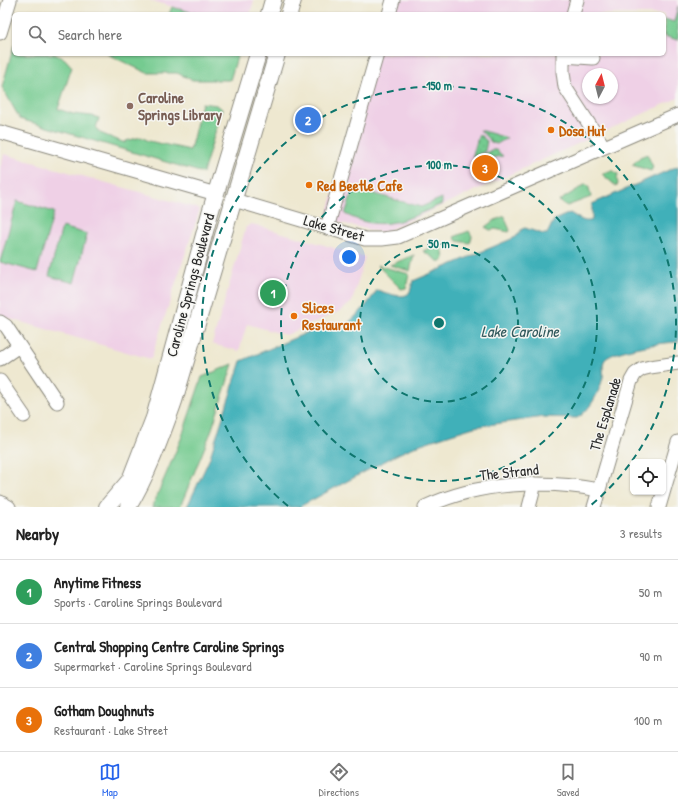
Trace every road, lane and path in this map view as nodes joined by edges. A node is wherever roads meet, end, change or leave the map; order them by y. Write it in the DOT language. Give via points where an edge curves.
graph roads {
  1 [pos="10,0"];
  2 [pos="273,0"];
  3 [pos="293,0"];
  4 [pos="393,0"];
  5 [pos="577,0"];
  6 [pos="270,12"];
  7 [pos="290,12"];
  8 [pos="389,12"];
  9 [pos="574,12"];
  10 [pos="0,33"];
  11 [pos="257,56"];
  12 [pos="276,56"];
  13 [pos="376,56"];
  14 [pos="563,56"];
  15 [pos="573,56"];
  16 [pos="593,58"];
  17 [pos="678,115"];
  18 [pos="0,132"];
  19 [pos="599,149"];
  20 [pos="216,194"];
  21 [pos="234,200"];
  22 [pos="327,228"];
  23 [pos="0,322"];
  24 [pos="19,346"];
  25 [pos="0,358"];
  26 [pos="678,363"];
  27 [pos="0,381"];
  28 [pos="57,402"];
  29 [pos="24,416"];
  30 [pos="678,442"];
  31 [pos="534,484"];
  32 [pos="599,490"];
  33 [pos="0,502"];
  34 [pos="9,507"];
  35 [pos="107,507"];
  36 [pos="128,507"];
  37 [pos="425,507"];
  38 [pos="529,507"];
  39 [pos="594,507"];
  40 [pos="659,507"];
  1 -- 10 [label="street"];
  2 -- 6 [label="main road"];
  3 -- 7 [label="main road"];
  4 -- 8 [label="street"];
  5 -- 9 [label="street"];
  11 -- 20 [label="main road, Caroline Springs Boulevard"];
  12 -- 21 [label="main road, Caroline Springs Boulevard"];
  13 -- 22 [label="street"];
  14 -- 19 [label="street" via="565,87 582,112"];
  15 -- 16 [label="street"];
  17 -- 19 [label="street, Lake Street"];
  18 -- 20 [label="street, Lake Street"];
  19 -- 22 [label="street, Lake Street" via="398,237 365,238"];
  20 -- 21 [label="main road, Lake Street"];
  20 -- 35 [label="main road, Caroline Springs Boulevard" via="154,418 130,480"];
  21 -- 22 [label="street, Lake Street"];
  21 -- 36 [label="main road, Caroline Springs Boulevard" via="171,408 147,471"];
  23 -- 24 [label="street" via="6,326"];
  24 -- 25 [label="street"];
  24 -- 28 [label="street"];
  26 -- 32 [label="street, The Esplanade" via="650,367 635,374"];
  27 -- 29 [label="street"];
  30 -- 40 [label="street"];
  31 -- 32 [label="street, The Strand" via="557,484"];
  31 -- 37 [label="street, The Strand" via="497,486"];
  31 -- 38 [label="street"];
  32 -- 39 [label="street, The Esplanade"];
  33 -- 34 [label="street"];
}
